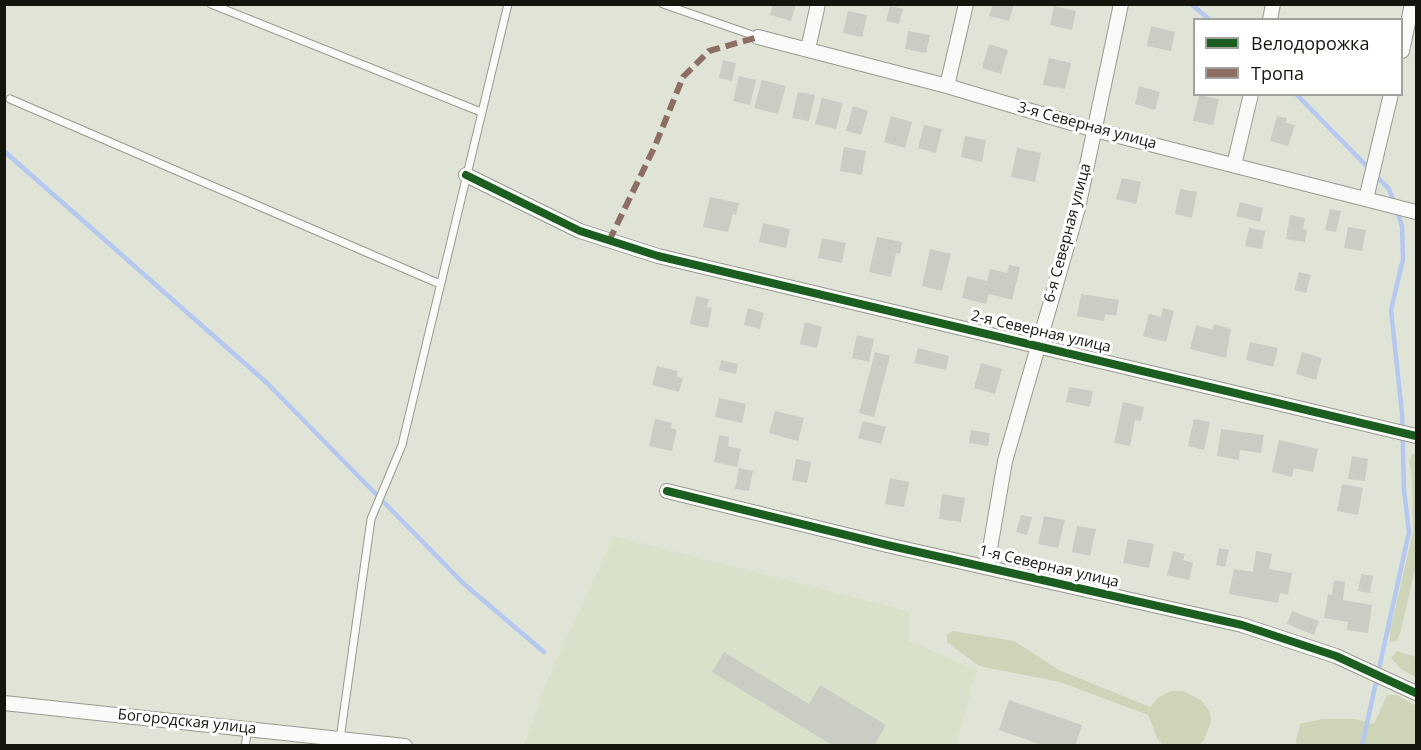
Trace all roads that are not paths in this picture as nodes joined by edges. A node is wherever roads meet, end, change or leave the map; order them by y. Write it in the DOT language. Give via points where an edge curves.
graph roads {
  1 [pos="211,4"];
  2 [pos="508,4"];
  3 [pos="663,4"];
  4 [pos="818,4"];
  5 [pos="966,4"];
  6 [pos="1121,4"];
  7 [pos="1413,4"];
  8 [pos="758,37"];
  9 [pos="1403,43"];
  10 [pos="808,49"];
  11 [pos="947,86"];
  12 [pos="1251,96"];
  13 [pos="1391,96"];
  14 [pos="10,99"];
  15 [pos="481,112"];
  16 [pos="1095,130"];
  17 [pos="1234,165"];
  18 [pos="466,175"];
  19 [pos="1366,199"];
  20 [pos="1416,212"];
  21 [pos="440,284"];
  22 [pos="1037,345"];
  23 [pos="1416,436"];
  24 [pos="667,491"];
  25 [pos="987,566"];
  26 [pos="1416,693"];
  27 [pos="5,704"];
  28 [pos="248,729"];
  29 [pos="340,739"];
  30 [pos="245,746"];
  31 [pos="405,746"];
  1 -- 15 [label="lane"];
  2 -- 15 [label="lane"];
  3 -- 8 [label="lane"];
  4 -- 10 [label="street"];
  5 -- 11 [label="street"];
  6 -- 16 [label="street, 6-я Северная улица"];
  7 -- 9 [label="street"];
  8 -- 10 [label="street, 3-я Северная улица"];
  10 -- 11 [label="street, 3-я Северная улица"];
  11 -- 16 [label="street, 3-я Северная улица"];
  12 -- 17 [label="street"];
  13 -- 19 [label="street"];
  14 -- 21 [label="lane"];
  15 -- 18 [label="lane"];
  16 -- 17 [label="street, 3-я Северная улица"];
  16 -- 22 [label="street, 6-я Северная улица" via="1078,208"];
  17 -- 19 [label="street, 3-я Северная улица"];
  18 -- 21 [label="lane"];
  18 -- 22 [label="street, 2-я Северная улица" via="580,231 658,256"];
  19 -- 20 [label="street, 3-я Северная улица"];
  21 -- 29 [label="lane" via="402,445 371,519"];
  22 -- 23 [label="street, 2-я Северная улица"];
  22 -- 25 [label="street, 6-я Северная улица" via="1005,461"];
  24 -- 25 [label="street, 1-я Северная улица"];
  25 -- 26 [label="street, 1-я Северная улица" via="1242,625 1336,656"];
  27 -- 28 [label="street, Богородская улица"];
  28 -- 29 [label="street, Богородская улица"];
  28 -- 30 [label="lane"];
  29 -- 31 [label="street, Богородская улица"];
}
